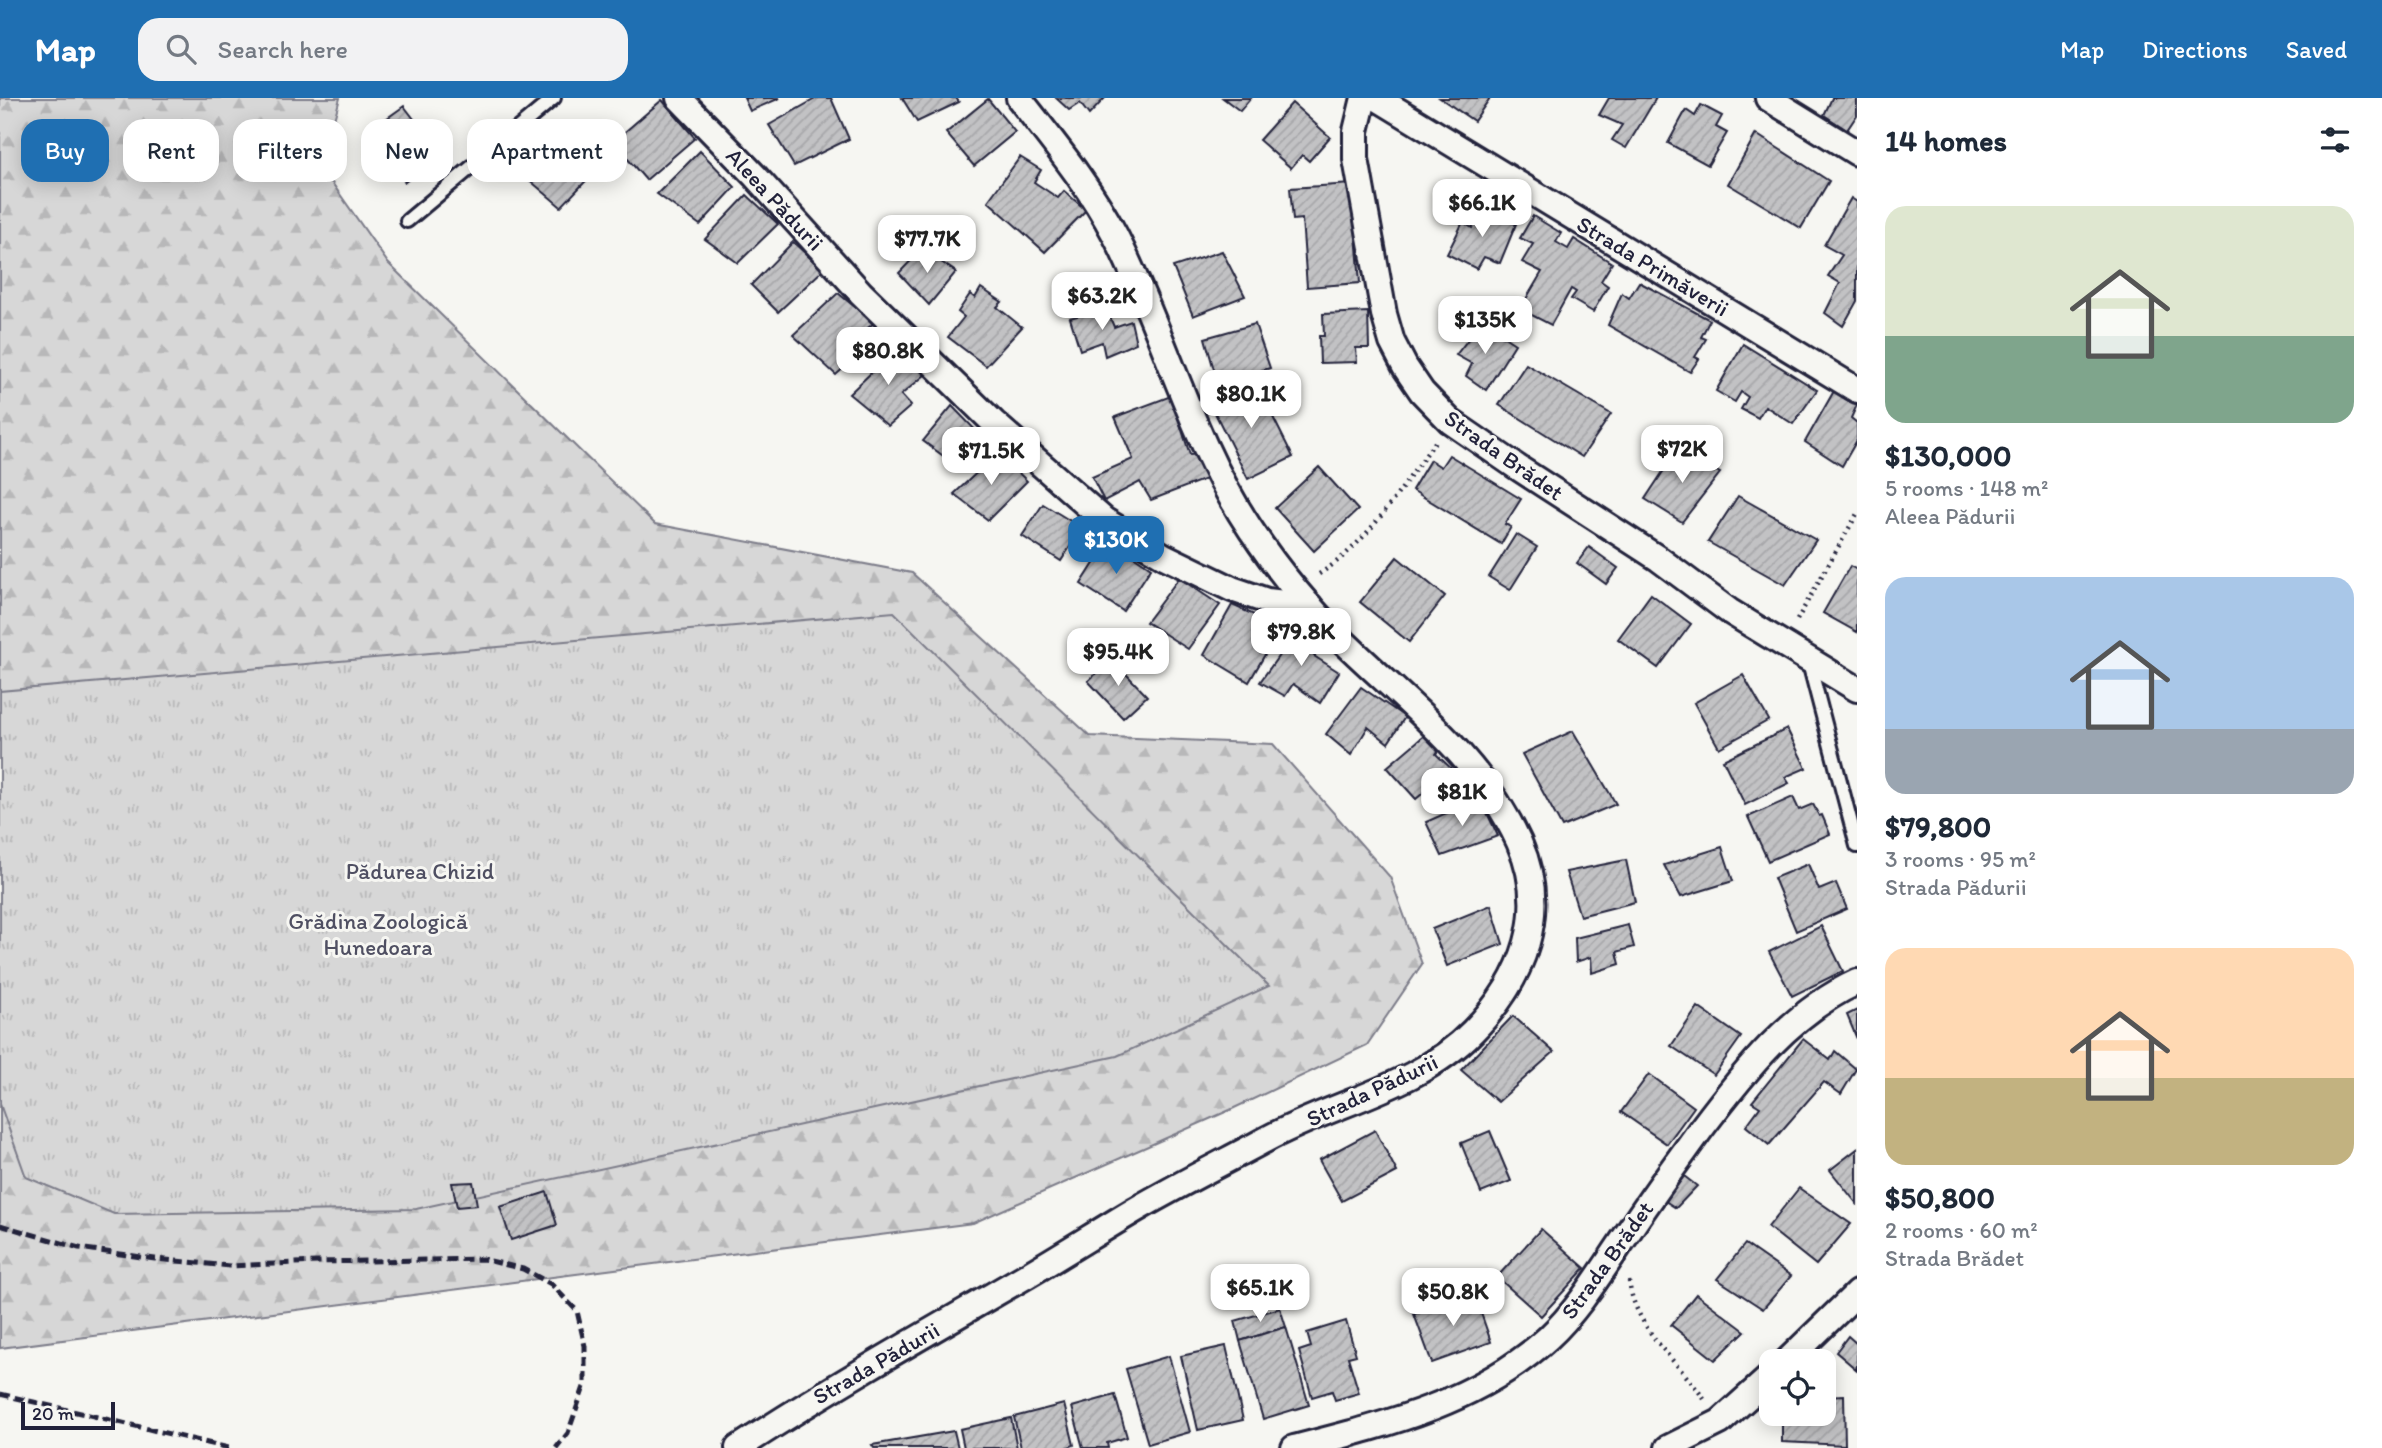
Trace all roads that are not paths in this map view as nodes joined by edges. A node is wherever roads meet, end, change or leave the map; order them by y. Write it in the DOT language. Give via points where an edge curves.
graph roads {
  1 [pos="554,98"];
  2 [pos="680,98"];
  3 [pos="1018,98"];
  4 [pos="1364,98"];
  5 [pos="1377,98"];
  6 [pos="1768,98"];
  7 [pos="1857,153"];
  8 [pos="407,221"];
  9 [pos="1857,390"];
  10 [pos="1302,598"];
  11 [pos="1809,662"];
  12 [pos="1857,689"];
  13 [pos="1857,846"];
  14 [pos="1857,982"];
  15 [pos="1857,1293"];
  16 [pos="1800,1349"];
  17 [pos="1759,1387"];
  18 [pos="738,1448"];
  19 [pos="1294,1448"];
  20 [pos="1668,1448"];
  1 -- 8 [label="lane"];
  2 -- 10 [label="street, Aleea Pădurii" via="861,293 994,423 1104,520 1232,589 1267,601"];
  3 -- 10 [label="street, Strada Pădurii" via="1091,192 1125,258 1220,478"];
  4 -- 11 [label="street, Strada Brădet" via="1356,131 1356,159 1384,314 1392,342 1422,392 1450,421"];
  5 -- 9 [label="street, Strada Primăverii"];
  6 -- 7 [label="street"];
  10 -- 18 [label="street, Strada Pădurii" via="1445,735 1490,790 1520,846 1530,881 1531,916 1527,946 1504,996 1445,1056 1406,1078 1281,1131 1139,1208"];
  11 -- 12 [label="street, Strada Brădet"];
  11 -- 13 [label="lane"];
  14 -- 19 [label="street, Strada Brădet" via="1796,1021 1738,1080 1574,1309 1548,1338 1456,1399"];
  15 -- 16 [label="street"];
  17 -- 20 [label="street" via="1720,1422"];
}
